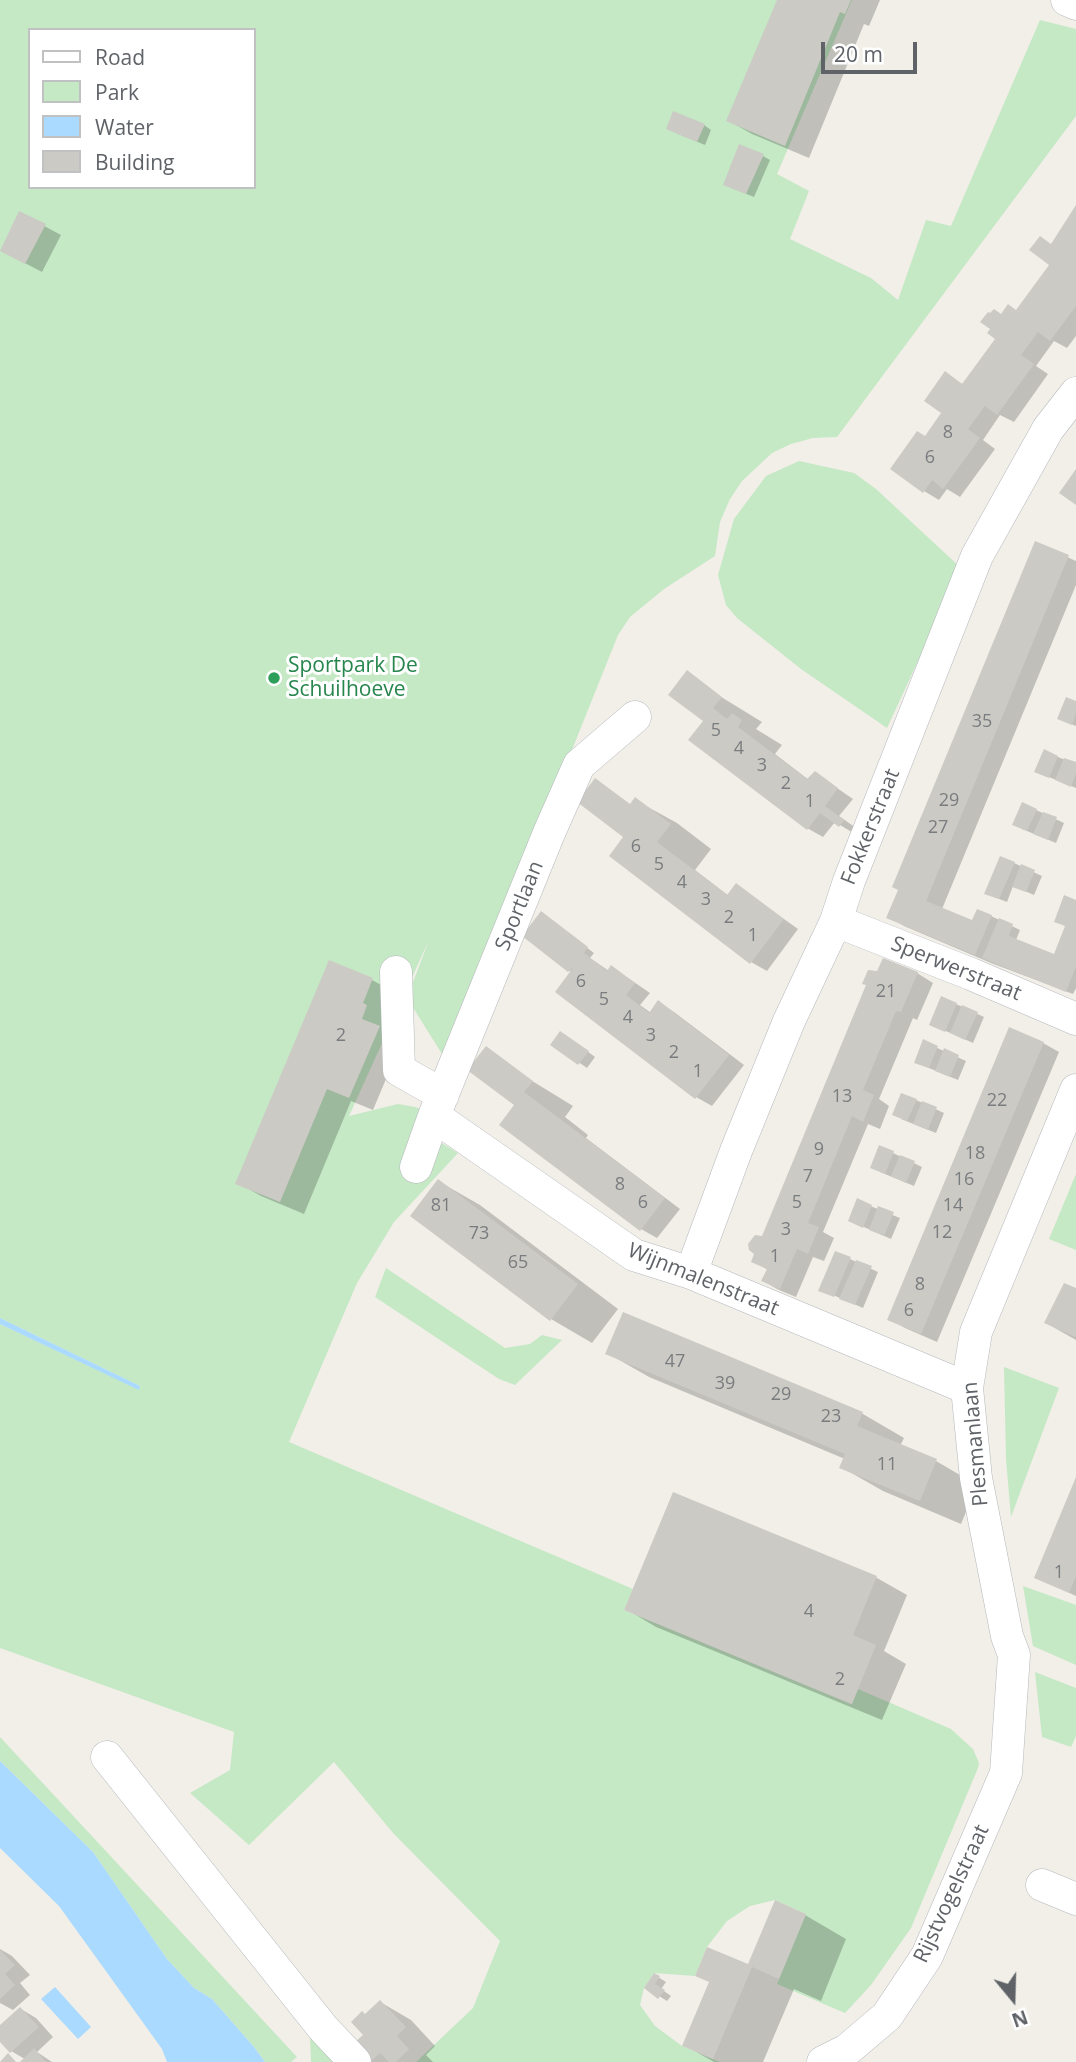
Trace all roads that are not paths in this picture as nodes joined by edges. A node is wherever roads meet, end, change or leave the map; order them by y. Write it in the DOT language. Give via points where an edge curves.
graph roads {
  1 [pos="1068,0"];
  2 [pos="1076,4"];
  3 [pos="1076,393"];
  4 [pos="635,717"];
  5 [pos="835,921"];
  6 [pos="396,972"];
  7 [pos="1076,1019"];
  8 [pos="1076,1090"];
  9 [pos="439,1106"];
  10 [pos="416,1167"];
  11 [pos="691,1273"];
  12 [pos="967,1388"];
  13 [pos="107,1757"];
  14 [pos="1006,1773"];
  15 [pos="1041,1885"];
  16 [pos="1076,1899"];
  17 [pos="355,2062"];
  18 [pos="823,2062"];
  1 -- 2 [label="street"];
  3 -- 5 [label="street, Fokkerstraat" via="1048,429 978,556"];
  4 -- 9 [label="street, Sportlaan" via="579,765"];
  5 -- 7 [label="street, Sperwerstraat"];
  5 -- 11 [label="street, Fokkerstraat" via="789,1021"];
  6 -- 9 [label="street, Wijnmalenstraat" via="399,1070"];
  8 -- 12 [label="street, Plesmanlaan" via="976,1332"];
  9 -- 10 [label="street"];
  9 -- 11 [label="street, Wijnmalenstraat" via="634,1255"];
  11 -- 12 [label="street, Wijnmalenstraat"];
  12 -- 14 [label="street, Plesmanlaan" via="976,1478 1014,1655"];
  13 -- 17 [label="street"];
  14 -- 18 [label="street, Rijstvogelstraat" via="927,1956 887,2016 847,2050"];
  15 -- 16 [label="street"];
}
